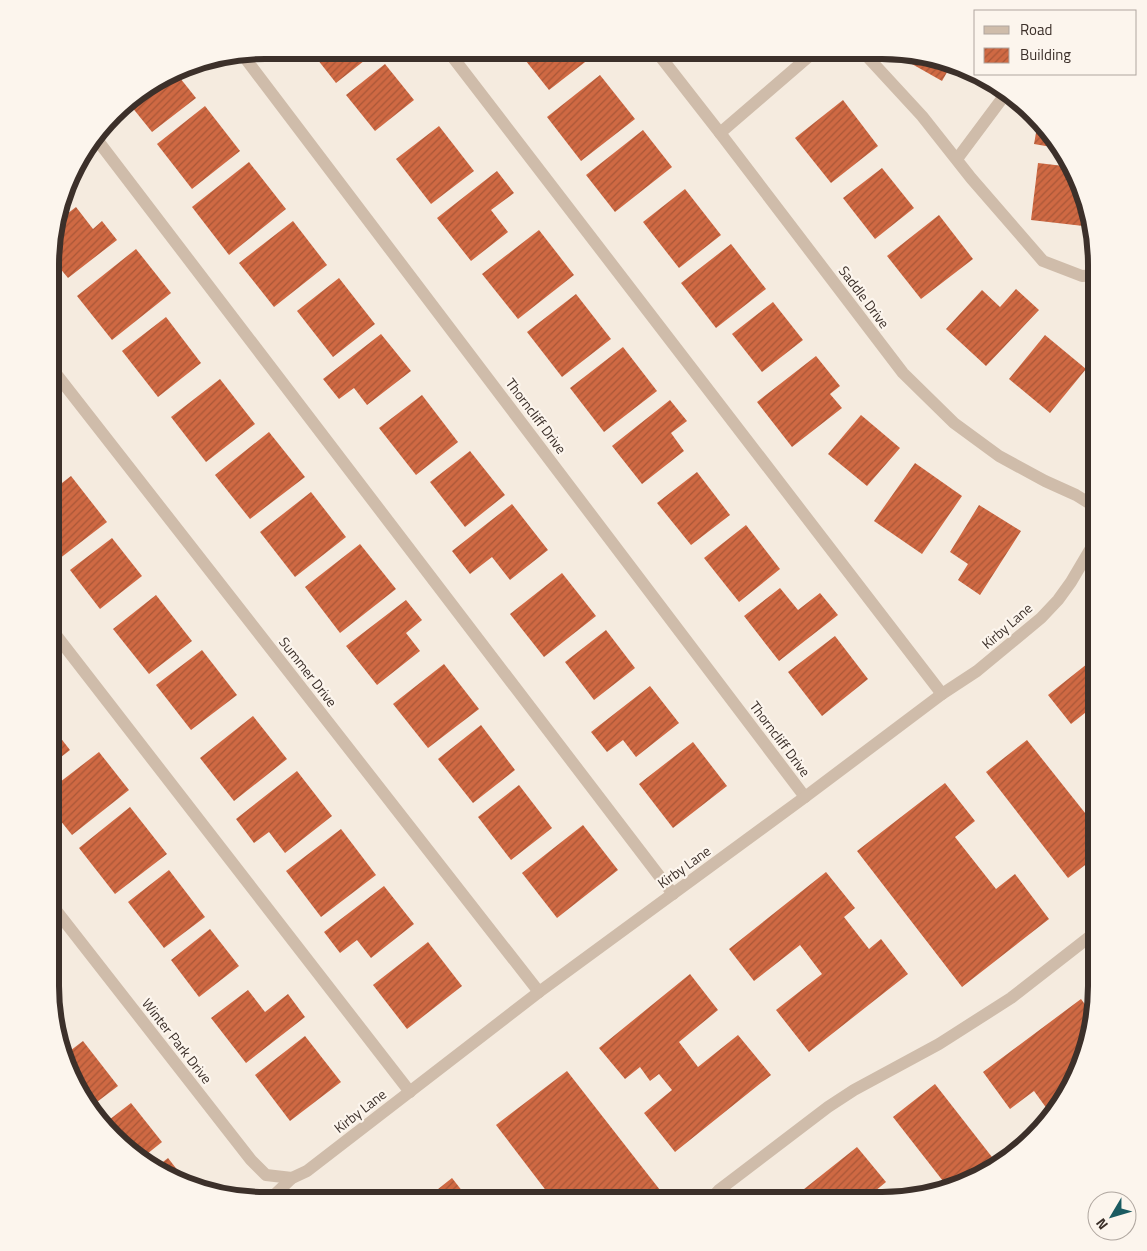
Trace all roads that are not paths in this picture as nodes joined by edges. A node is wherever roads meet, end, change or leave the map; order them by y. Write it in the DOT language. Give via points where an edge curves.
graph roads {
  1 [pos="455,59"];
  2 [pos="662,59"];
  3 [pos="806,59"];
  4 [pos="869,59"];
  5 [pos="246,60"];
  6 [pos="1003,97"];
  7 [pos="720,133"];
  8 [pos="99,142"];
  9 [pos="957,159"];
  10 [pos="1088,276"];
  11 [pos="59,378"];
  12 [pos="1088,503"];
  13 [pos="1088,552"];
  14 [pos="59,639"];
  15 [pos="942,694"];
  16 [pos="805,797"];
  17 [pos="673,894"];
  18 [pos="59,914"];
  19 [pos="1088,938"];
  20 [pos="539,992"];
  21 [pos="410,1092"];
  22 [pos="292,1178"];
  23 [pos="277,1192"];
  24 [pos="717,1192"];
  1 -- 15 [label="street"];
  2 -- 7 [label="street, Saddle Drive"];
  3 -- 7 [label="street"];
  4 -- 9 [label="street"];
  5 -- 16 [label="street, Thorncliff Drive"];
  6 -- 9 [label="street"];
  7 -- 12 [label="street, Saddle Drive" via="903,373 954,423 999,456"];
  8 -- 17 [label="street"];
  9 -- 10 [label="street" via="1043,261"];
  11 -- 20 [label="street, Summer Drive"];
  13 -- 15 [label="street, Kirby Lane" via="1058,600 1040,618 977,671"];
  14 -- 21 [label="street"];
  15 -- 16 [label="street, Kirby Lane"];
  16 -- 17 [label="street, Kirby Lane"];
  17 -- 20 [label="street, Kirby Lane"];
  18 -- 22 [label="street, Winter Park Drive" via="251,1160 266,1175"];
  19 -- 24 [label="street" via="1012,998 828,1107"];
  20 -- 21 [label="street, Kirby Lane"];
  21 -- 22 [label="street, Kirby Lane" via="307,1171"];
  22 -- 23 [label="street, Kirby Lane"];
}
